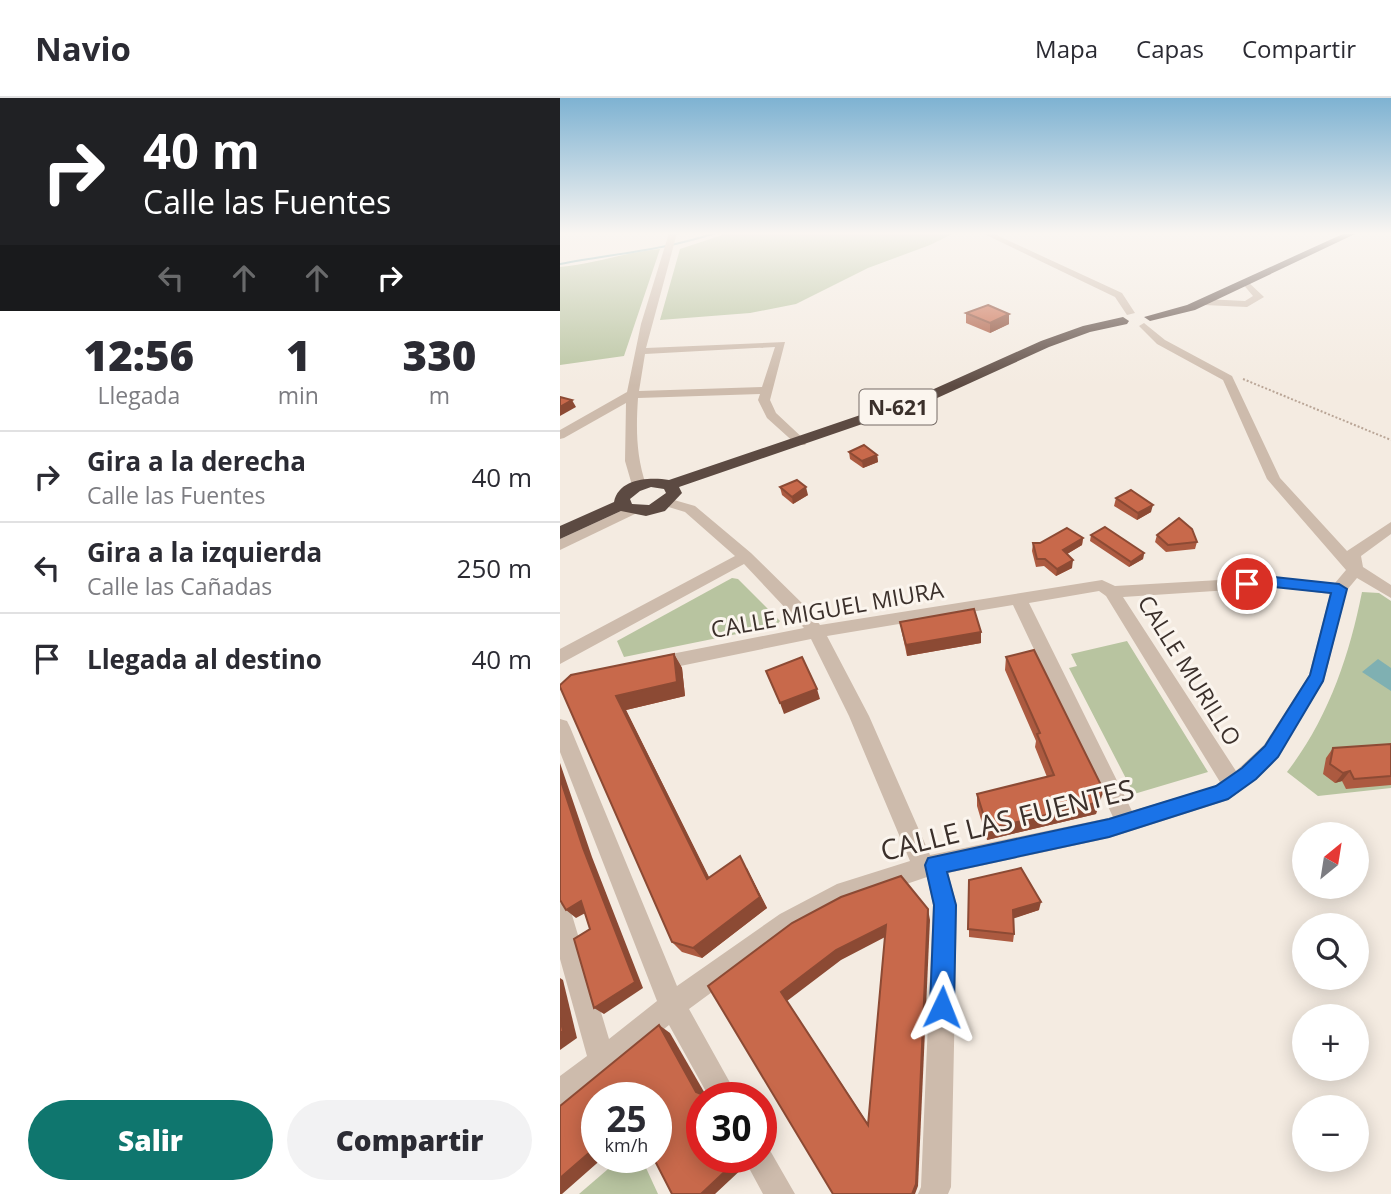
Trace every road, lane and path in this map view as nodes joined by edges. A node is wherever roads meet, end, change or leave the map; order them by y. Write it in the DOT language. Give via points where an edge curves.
graph roads {
  1 [pos="658,284"];
  2 [pos="1096,284"];
  3 [pos="1243,284"];
  4 [pos="1247,284"];
  5 [pos="1203,302"];
  6 [pos="1127,317"];
  7 [pos="1147,321"];
  8 [pos="640,351"];
  9 [pos="1228,378"];
  10 [pos="765,390"];
  11 [pos="634,394"];
  12 [pos="560,435"];
  13 [pos="1391,440"];
  14 [pos="801,442"];
  15 [pos="639,485"];
  16 [pos="668,494"];
  17 [pos="627,507"];
  18 [pos="1391,527"];
  19 [pos="560,533"];
  20 [pos="560,545"];
  21 [pos="746,557"];
  22 [pos="1355,570"];
  23 [pos="1107,588"];
  24 [pos="1339,589"];
  25 [pos="1391,592"];
  26 [pos="1018,598"];
  27 [pos="816,632"];
  28 [pos="560,657"];
  29 [pos="636,668"];
  30 [pos="560,727"];
  31 [pos="1233,784"];
  32 [pos="1127,822"];
  33 [pos="930,866"];
  34 [pos="560,915"];
  35 [pos="672,1006"];
  36 [pos="602,1062"];
  37 [pos="715,1082"];
  38 [pos="560,1094"];
  39 [pos="768,1173"];
  40 [pos="780,1194"];
  41 [pos="933,1194"];
  1 -- 8 [label="street"];
  2 -- 6 [label="street" via="1119,295"];
  3 -- 5 [label="highway, N-621"];
  4 -- 5 [label="street" via="1259,296 1247,304"];
  5 -- 7 [label="highway, N-621"];
  6 -- 7 [label="highway, N-621"];
  6 -- 14 [label="highway, N-621" via="1045,344 930,396"];
  7 -- 9 [label="street" via="1161,342"];
  8 -- 10 [label="street" via="781,344"];
  8 -- 11 [label="street"];
  9 -- 13 [label="path" via="1244,379"];
  9 -- 22 [label="street" via="1274,479"];
  10 -- 11 [label="street"];
  10 -- 14 [label="street" via="771,415"];
  11 -- 12 [label="street"];
  11 -- 15 [label="street" via="631,459"];
  14 -- 16 [label="highway, N-621"];
  15 -- 16 [label="highway, N-621" via="658,482"];
  15 -- 17 [label="highway, N-621" via="625,495"];
  16 -- 17 [label="highway, N-621" via="653,509"];
  16 -- 21 [label="street"];
  17 -- 19 [label="highway, N-621"];
  17 -- 20 [label="street"];
  18 -- 22 [label="street, CALLE LAS FUENTES" via="1353,554"];
  21 -- 27 [label="street"];
  21 -- 28 [label="street"];
  22 -- 24 [label="street, CALLE LAS FUENTES"];
  22 -- 25 [label="street"];
  23 -- 24 [label="street, CALLE MIGUEL MIURA" via="1274,582"];
  23 -- 26 [label="street, CALLE MIGUEL MIURA"];
  23 -- 31 [label="street, CALLE MURILLO"];
  24 -- 31 [label="street, CALLE LAS FUENTES" via="1318,676 1271,751"];
  26 -- 27 [label="street, CALLE MIGUEL MIURA"];
  26 -- 32 [label="street"];
  27 -- 29 [label="street, CALLE MIGUEL MIURA"];
  27 -- 33 [label="street"];
  30 -- 35 [label="street"];
  31 -- 32 [label="street, CALLE LAS FUENTES" via="1221,793"];
  32 -- 33 [label="street, CALLE LAS FUENTES"];
  33 -- 35 [label="street, CALLE LAS FUENTES" via="837,896 788,922"];
  33 -- 41 [label="street" via="945,905"];
  34 -- 36 [label="street"];
  35 -- 36 [label="street, CALLE LAS FUENTES"];
  35 -- 37 [label="street"];
  36 -- 38 [label="street, CALLE LAS FUENTES"];
  39 -- 40 [label="street"];
}
